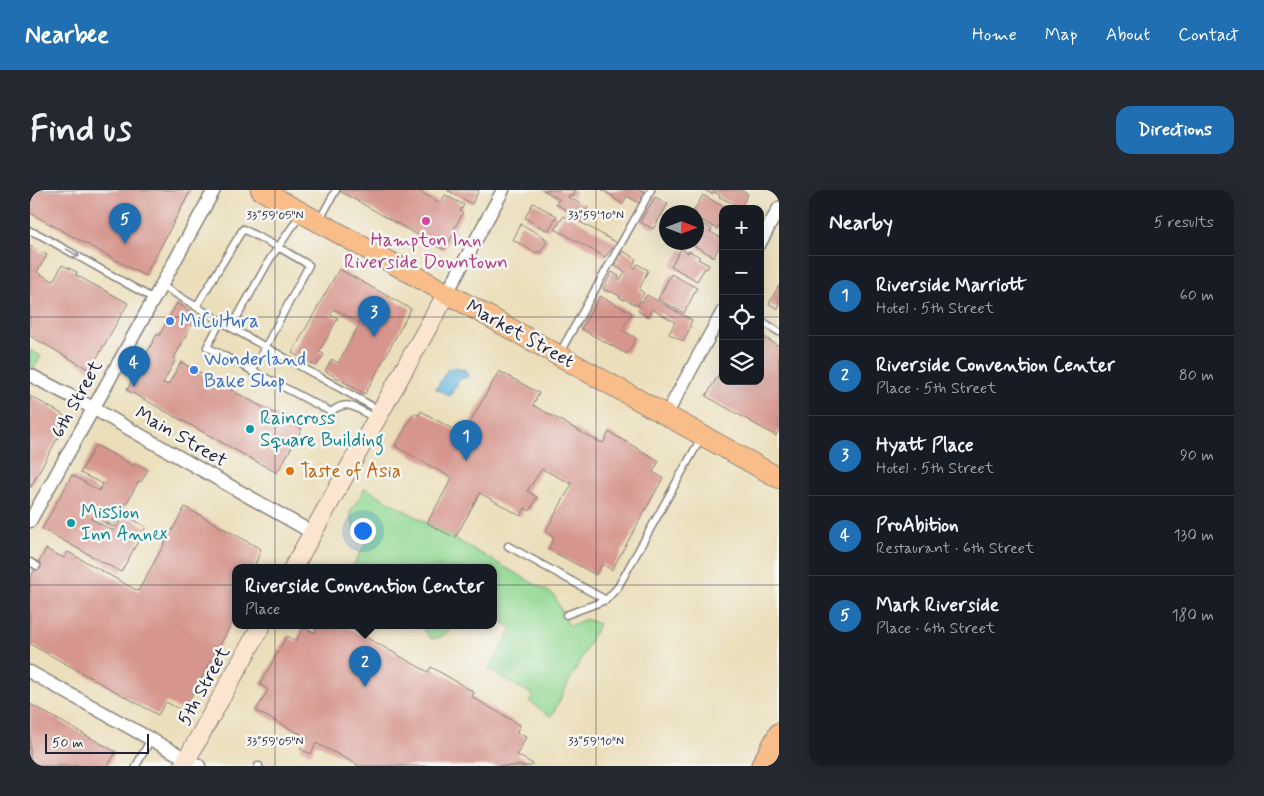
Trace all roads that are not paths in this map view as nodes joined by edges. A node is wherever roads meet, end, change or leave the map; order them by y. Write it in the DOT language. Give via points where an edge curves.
graph roads {
  1 [pos="214,190"];
  2 [pos="261,190"];
  3 [pos="336,190"];
  4 [pos="502,190"];
  5 [pos="651,190"];
  6 [pos="779,208"];
  7 [pos="310,218"];
  8 [pos="30,231"];
  9 [pos="764,236"];
  10 [pos="278,247"];
  11 [pos="162,285"];
  12 [pos="448,293"];
  13 [pos="154,299"];
  14 [pos="196,307"];
  15 [pos="719,318"];
  16 [pos="221,321"];
  17 [pos="764,323"];
  18 [pos="231,328"];
  19 [pos="779,332"];
  20 [pos="265,347"];
  21 [pos="558,355"];
  22 [pos="252,372"];
  23 [pos="30,375"];
  24 [pos="93,409"];
  25 [pos="666,415"];
  26 [pos="379,416"];
  27 [pos="703,435"];
  28 [pos="778,476"];
  29 [pos="30,521"];
  30 [pos="313,533"];
  31 [pos="508,546"];
  32 [pos="30,562"];
  33 [pos="295,564"];
  34 [pos="37,566"];
  35 [pos="606,600"];
  36 [pos="566,615"];
  37 [pos="259,629"];
  38 [pos="30,672"];
  39 [pos="779,733"];
  40 [pos="151,739"];
  41 [pos="190,764"];
  42 [pos="136,766"];
  43 [pos="762,766"];
  1 -- 11 [label="street, 6th Street"];
  2 -- 7 [label="main road, Market Street"];
  3 -- 7 [label="lane"];
  4 -- 12 [label="street"];
  5 -- 21 [label="lane"];
  6 -- 9 [label="street"];
  7 -- 10 [label="lane"];
  7 -- 12 [label="main road, Market Street"];
  8 -- 13 [label="lane, one-way"];
  10 -- 14 [label="lane" via="243,228"];
  10 -- 18 [label="lane"];
  10 -- 20 [label="lane" via="309,266"];
  11 -- 13 [label="street, 6th Street"];
  11 -- 14 [label="lane"];
  12 -- 21 [label="main road, Market Street"];
  12 -- 26 [label="street"];
  13 -- 24 [label="street, 6th Street"];
  14 -- 16 [label="lane"];
  15 -- 25 [label="street"];
  16 -- 18 [label="lane"];
  16 -- 22 [label="lane" via="207,347"];
  17 -- 19 [label="lane"];
  18 -- 20 [label="lane"];
  20 -- 22 [label="lane"];
  20 -- 26 [label="lane"];
  21 -- 25 [label="main road, Market Street"];
  22 -- 26 [label="lane" via="331,412 338,406 349,404"];
  23 -- 24 [label="street, Main Street"];
  24 -- 29 [label="street, 6th Street"];
  24 -- 30 [label="street, Main Street"];
  25 -- 27 [label="main road, Market Street"];
  26 -- 30 [label="street"];
  27 -- 28 [label="main road, Market Street"];
  27 -- 35 [label="lane" via="618,587"];
  30 -- 33 [label="street"];
  31 -- 35 [label="lane"];
  32 -- 34 [label="lane"];
  35 -- 36 [label="lane"];
  37 -- 41 [label="street, 5th Street"];
  38 -- 40 [label="street"];
  39 -- 43 [label="main road"];
  40 -- 41 [label="street"];
  40 -- 42 [label="lane"];
}
